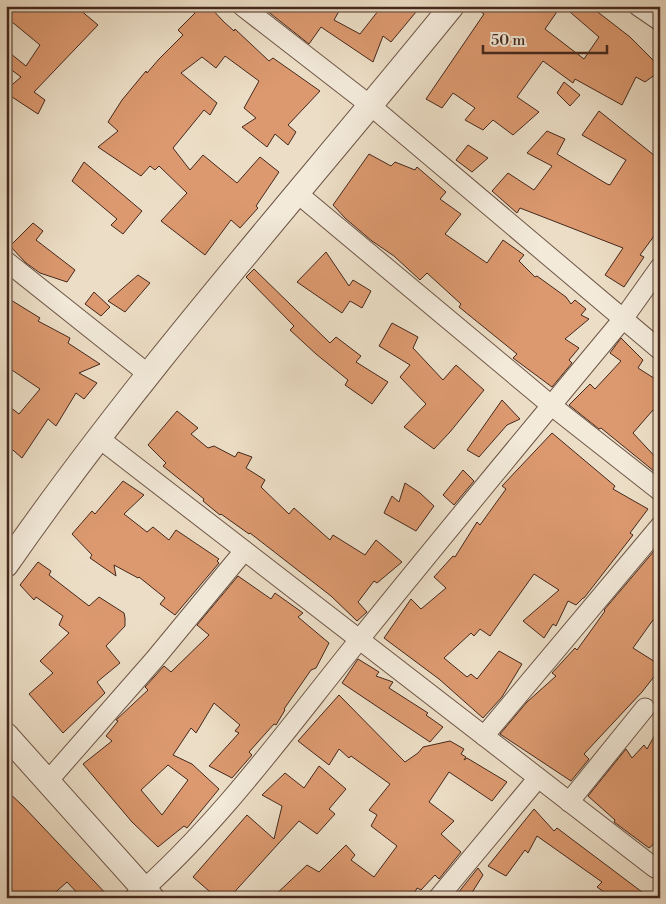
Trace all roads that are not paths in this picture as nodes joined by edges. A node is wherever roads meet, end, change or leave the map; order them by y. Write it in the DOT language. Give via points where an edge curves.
graph roads {
  1 [pos="242,6"];
  2 [pos="452,6"];
  3 [pos="638,6"];
  4 [pos="660,21"];
  5 [pos="371,106"];
  6 [pos="298,193"];
  7 [pos="6,261"];
  8 [pos="660,267"];
  9 [pos="623,319"];
  10 [pos="660,350"];
  11 [pos="148,374"];
  12 [pos="552,406"];
  13 [pos="100,439"];
  14 [pos="660,491"];
  15 [pos="660,526"];
  16 [pos="244,551"];
  17 [pos="6,565"];
  18 [pos="359,640"];
  19 [pos="645,708"];
  20 [pos="6,735"];
  21 [pos="484,736"];
  22 [pos="538,778"];
  23 [pos="47,782"];
  24 [pos="570,802"];
  25 [pos="658,867"];
  26 [pos="143,895"];
  27 [pos="438,898"];
  1 -- 5 [label="street"];
  2 -- 5 [label="street"];
  3 -- 4 [label="street"];
  5 -- 6 [label="street"];
  5 -- 9 [label="street"];
  6 -- 11 [label="street"];
  6 -- 12 [label="street"];
  7 -- 11 [label="street"];
  8 -- 9 [label="street"];
  9 -- 10 [label="street"];
  9 -- 12 [label="street"];
  11 -- 13 [label="street"];
  12 -- 14 [label="street"];
  12 -- 18 [label="street"];
  13 -- 16 [label="street"];
  13 -- 17 [label="street"];
  15 -- 21 [label="street"];
  16 -- 18 [label="street"];
  16 -- 23 [label="street"];
  18 -- 21 [label="street"];
  18 -- 26 [label="street" via="242,787"];
  19 -- 24 [label="street"];
  20 -- 23 [label="street"];
  21 -- 22 [label="street"];
  22 -- 24 [label="street"];
  22 -- 27 [label="street"];
  23 -- 26 [label="street"];
  24 -- 25 [label="street"];
}
